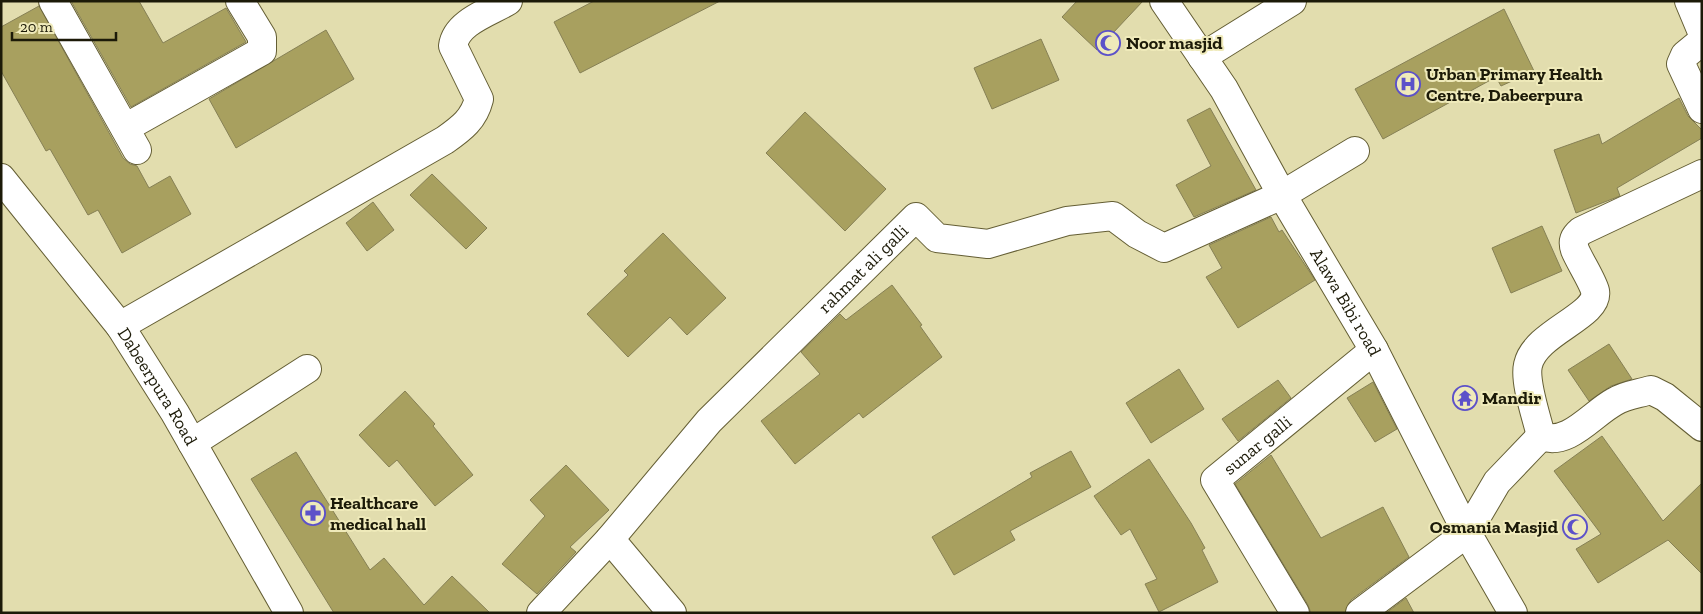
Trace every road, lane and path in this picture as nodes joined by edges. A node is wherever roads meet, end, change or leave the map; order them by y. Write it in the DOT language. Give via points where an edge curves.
graph roads {
  1 [pos="53,1"];
  2 [pos="240,1"];
  3 [pos="508,1"];
  4 [pos="1164,1"];
  5 [pos="1292,1"];
  6 [pos="1689,1"];
  7 [pos="1702,32"];
  8 [pos="1702,41"];
  9 [pos="1202,57"];
  10 [pos="1702,108"];
  11 [pos="1355,151"];
  12 [pos="1702,174"];
  13 [pos="1,178"];
  14 [pos="1282,195"];
  15 [pos="120,326"];
  16 [pos="1374,350"];
  17 [pos="307,369"];
  18 [pos="1702,427"];
  19 [pos="1541,436"];
  20 [pos="192,443"];
  21 [pos="1467,533"];
  22 [pos="610,539"];
  23 [pos="289,613"];
  24 [pos="541,613"];
  25 [pos="672,613"];
  26 [pos="1295,613"];
  27 [pos="1360,613"];
  28 [pos="1513,613"];
  1 -- 2 [label="street" via="131,139 262,50 262,37"];
  3 -- 15 [label="street" via="467,24 454,36 453,46 479,98 475,113 462,128"];
  4 -- 9 [label="street, Alawa Bibi road"];
  5 -- 9 [label="street"];
  6 -- 7 [label="street"];
  8 -- 10 [label="street" via="1685,55 1681,64"];
  9 -- 14 [label="street, Alawa Bibi road" via="1224,89"];
  11 -- 14 [label="street"];
  12 -- 19 [label="street" via="1575,236 1572,244 1595,292 1586,312 1543,340 1532,353 1527,376"];
  13 -- 15 [label="street, Dabeerpura Road"];
  14 -- 16 [label="street, Alawa Bibi road"];
  14 -- 22 [label="street, rahmat ali galli" via="1164,248 1113,216 1067,221 988,244 938,238 916,217 709,420"];
  15 -- 20 [label="street, Dabeerpura Road"];
  16 -- 21 [label="street, Alawa Bibi road"];
  16 -- 26 [label="street, sunar galli" via="1215,480"];
  17 -- 20 [label="street"];
  18 -- 19 [label="street" via="1665,397 1651,390 1616,400 1569,435 1550,440"];
  19 -- 21 [label="street" via="1497,482"];
  20 -- 23 [label="street, Dabeerpura Road"];
  21 -- 27 [label="street"];
  21 -- 28 [label="street, Alawa Bibi road"];
  22 -- 24 [label="street, rahmat ali galli"];
  22 -- 25 [label="street"];
}
